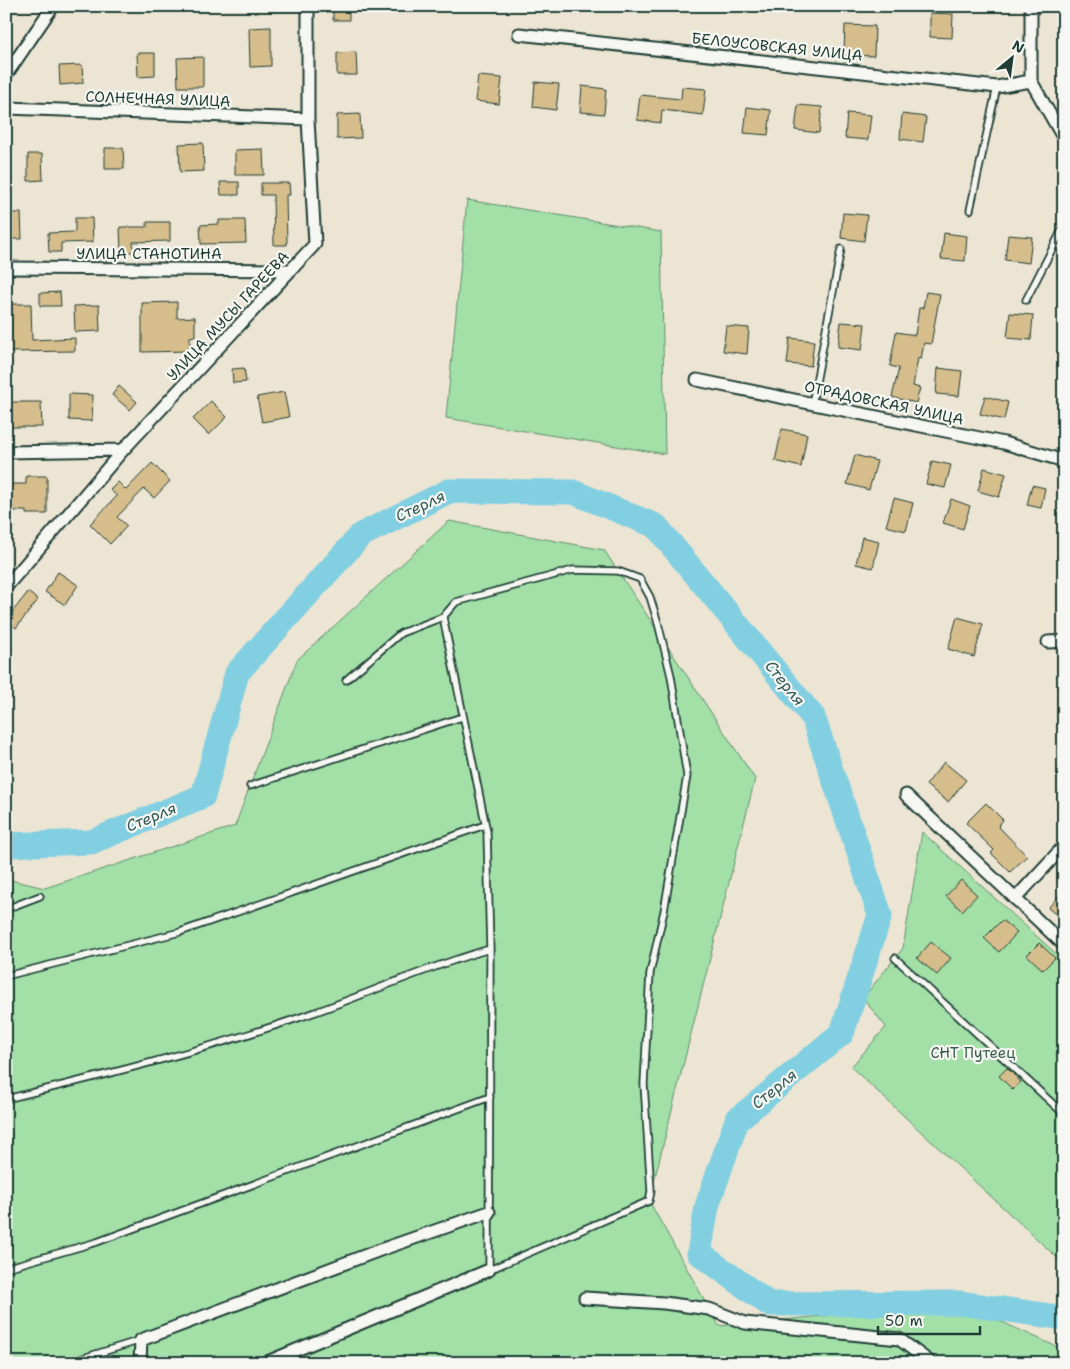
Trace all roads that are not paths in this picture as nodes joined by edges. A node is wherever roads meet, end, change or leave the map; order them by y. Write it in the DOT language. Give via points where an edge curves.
graph roads {
  1 [pos="53,6"];
  2 [pos="308,6"];
  3 [pos="1031,6"];
  4 [pos="519,34"];
  5 [pos="6,75"];
  6 [pos="1031,81"];
  7 [pos="997,87"];
  8 [pos="6,108"];
  9 [pos="308,119"];
  10 [pos="1061,127"];
  11 [pos="1064,139"];
  12 [pos="970,210"];
  13 [pos="1064,226"];
  14 [pos="840,249"];
  15 [pos="6,268"];
  16 [pos="291,270"];
  17 [pos="1026,300"];
  18 [pos="697,380"];
  19 [pos="812,404"];
  20 [pos="123,450"];
  21 [pos="6,452"];
  22 [pos="1064,461"];
  23 [pos="6,587"];
  24 [pos="442,617"];
  25 [pos="1064,641"];
  26 [pos="1048,642"];
  27 [pos="346,680"];
  28 [pos="462,717"];
  29 [pos="250,786"];
  30 [pos="906,795"];
  31 [pos="485,825"];
  32 [pos="1064,846"];
  33 [pos="40,896"];
  34 [pos="1015,898"];
  35 [pos="6,909"];
  36 [pos="1064,946"];
  37 [pos="490,949"];
  38 [pos="895,958"];
  39 [pos="6,976"];
  40 [pos="490,1097"];
  41 [pos="6,1099"];
  42 [pos="1064,1114"];
  43 [pos="489,1212"];
  44 [pos="6,1268"];
  45 [pos="489,1270"];
  46 [pos="584,1298"];
  47 [pos="141,1340"];
  48 [pos="68,1363"];
  49 [pos="140,1363"];
  50 [pos="265,1363"];
  51 [pos="931,1363"];
  1 -- 5 [label="street"];
  2 -- 9 [label="street, УЛИЦА МУСЫ ГАРЕЕВА"];
  3 -- 6 [label="street"];
  4 -- 7 [label="street, БЕЛОУСОВСКАЯ УЛИЦА"];
  6 -- 7 [label="street, БЕЛОУСОВСКАЯ УЛИЦА"];
  6 -- 10 [label="street"];
  7 -- 12 [label="lane"];
  8 -- 9 [label="street, СОЛНЕЧНАЯ УЛИЦА"];
  9 -- 16 [label="street, УЛИЦА МУСЫ ГАРЕЕВА" via="315,244"];
  10 -- 11 [label="street"];
  13 -- 17 [label="lane"];
  14 -- 19 [label="lane"];
  15 -- 16 [label="street, УЛИЦА СТАНОТИНА"];
  16 -- 20 [label="street, УЛИЦА МУСЫ ГАРЕЕВА"];
  18 -- 19 [label="street, ОТРАДОВСКАЯ УЛИЦА"];
  19 -- 22 [label="street, ОТРАДОВСКАЯ УЛИЦА" via="1004,443"];
  20 -- 21 [label="street"];
  20 -- 23 [label="street, УЛИЦА МУСЫ ГАРЕЕВА"];
  24 -- 27 [label="lane" via="401,633"];
  24 -- 28 [label="lane"];
  24 -- 45 [label="lane" via="456,602 573,570 618,571 640,578 656,614 672,676 687,776 650,973 644,1084 652,1191 649,1201"];
  25 -- 26 [label="street"];
  28 -- 29 [label="lane"];
  28 -- 31 [label="lane"];
  30 -- 34 [label="street"];
  31 -- 37 [label="lane"];
  31 -- 39 [label="lane" via="180,932"];
  32 -- 34 [label="street"];
  33 -- 35 [label="lane"];
  34 -- 36 [label="street"];
  37 -- 40 [label="lane"];
  37 -- 41 [label="lane" via="301,1017 102,1075"];
  38 -- 42 [label="lane"];
  40 -- 43 [label="lane"];
  40 -- 44 [label="lane" via="97,1242"];
  43 -- 45 [label="lane"];
  43 -- 47 [label="street"];
  45 -- 50 [label="street"];
  46 -- 51 [label="street" via="664,1303 709,1309 745,1323 900,1339"];
  47 -- 48 [label="lane"];
  47 -- 49 [label="street"];
}
